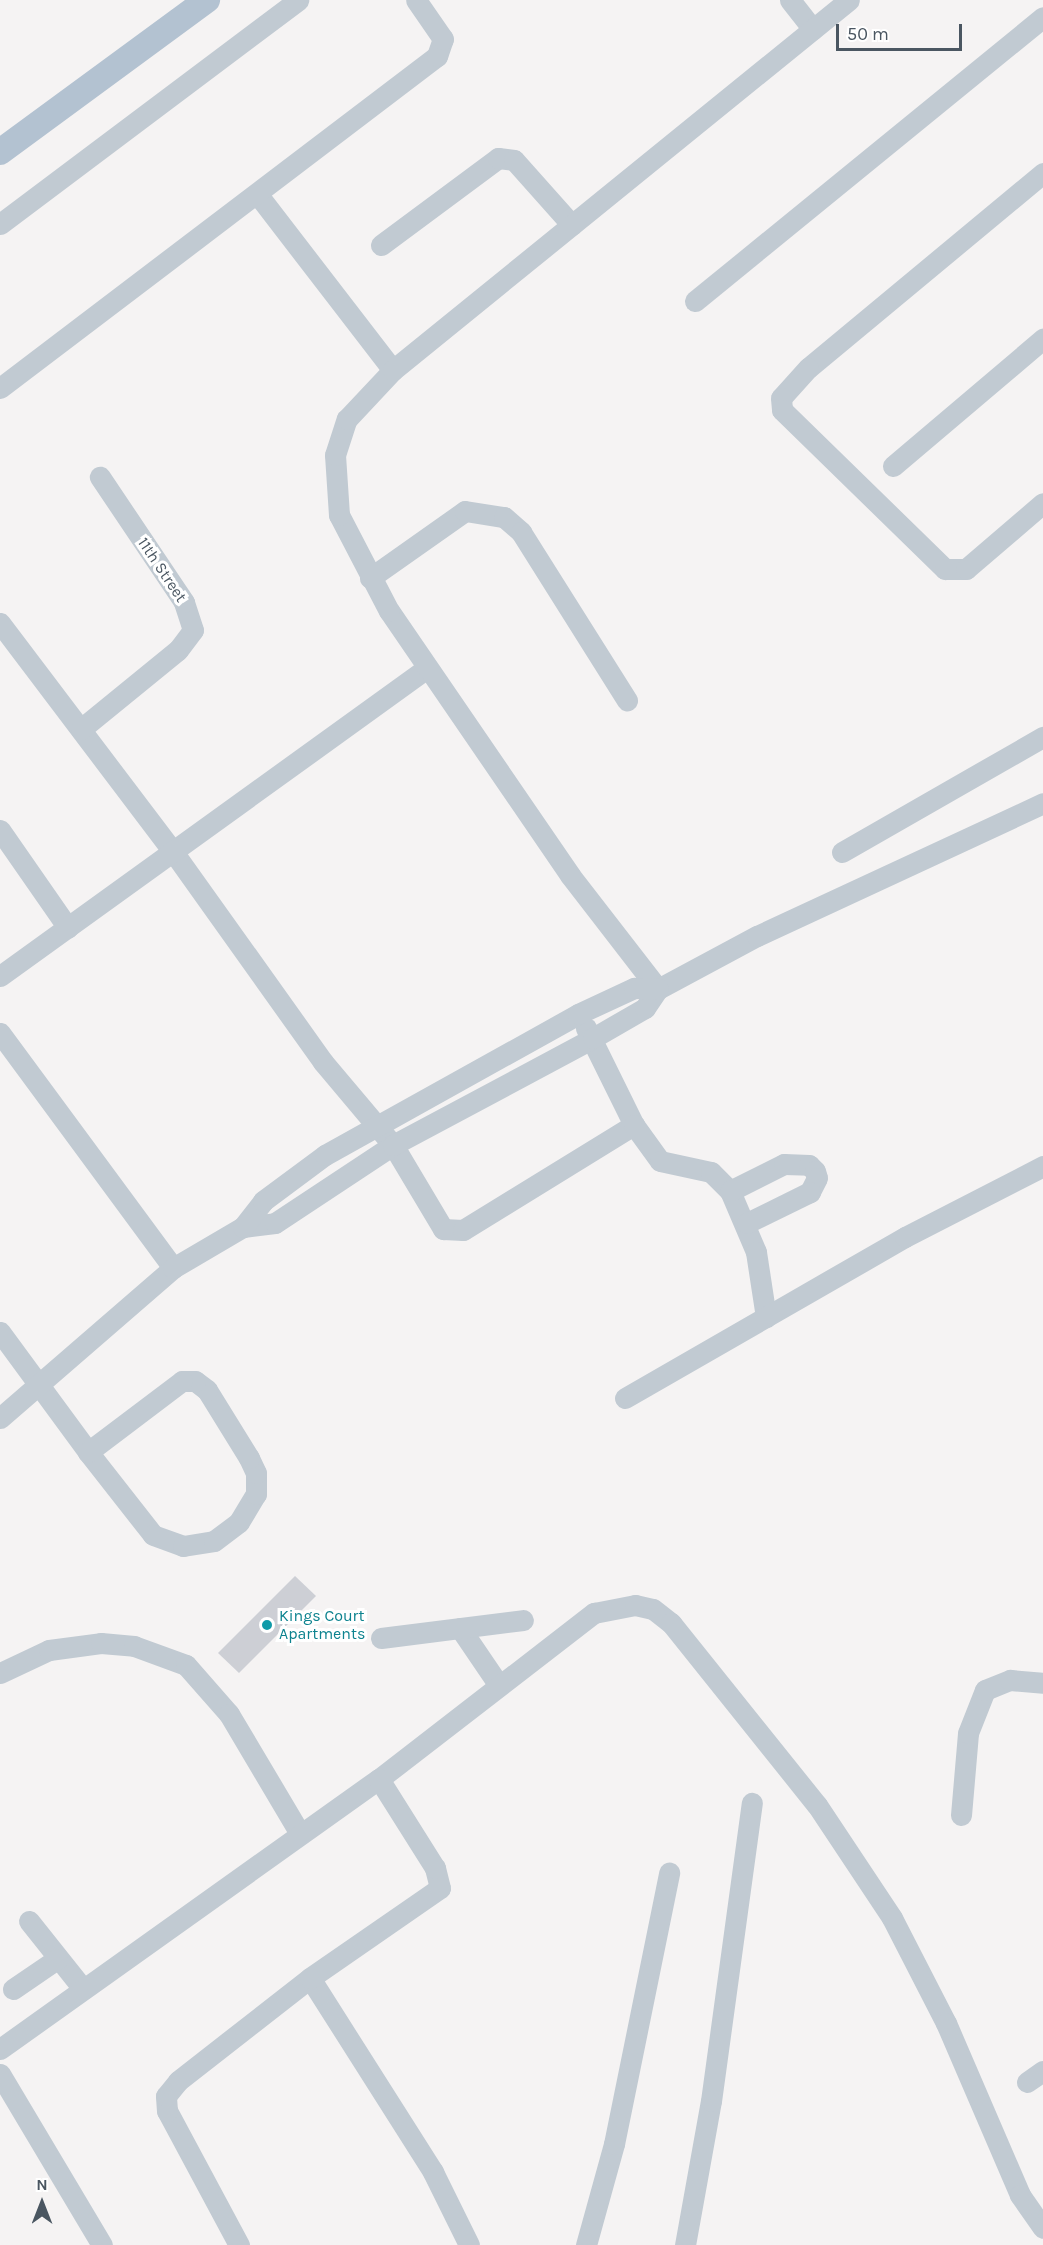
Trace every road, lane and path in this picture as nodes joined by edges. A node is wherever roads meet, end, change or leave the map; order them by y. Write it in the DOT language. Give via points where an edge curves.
graph roads {
  1 [pos="207,0"];
  2 [pos="298,0"];
  3 [pos="416,0"];
  4 [pos="790,0"];
  5 [pos="849,0"];
  6 [pos="1043,17"];
  7 [pos="813,28"];
  8 [pos="0,152"];
  9 [pos="1043,173"];
  10 [pos="258,195"];
  11 [pos="0,224"];
  12 [pos="572,225"];
  13 [pos="381,244"];
  14 [pos="695,301"];
  15 [pos="1043,339"];
  16 [pos="393,370"];
  17 [pos="0,388"];
  18 [pos="893,466"];
  19 [pos="100,477"];
  20 [pos="1043,502"];
  21 [pos="370,578"];
  22 [pos="0,623"];
  23 [pos="427,668"];
  24 [pos="627,700"];
  25 [pos="81,729"];
  26 [pos="1043,737"];
  27 [pos="1043,803"];
  28 [pos="0,830"];
  29 [pos="842,852"];
  30 [pos="174,853"];
  31 [pos="68,928"];
  32 [pos="0,976"];
  33 [pos="658,989"];
  34 [pos="578,1014"];
  35 [pos="0,1033"];
  36 [pos="593,1038"];
  37 [pos="375,1125"];
  38 [pos="634,1125"];
  39 [pos="393,1145"];
  40 [pos="1043,1166"];
  41 [pos="730,1191"];
  42 [pos="747,1223"];
  43 [pos="243,1227"];
  44 [pos="172,1268"];
  45 [pos="766,1317"];
  46 [pos="0,1332"];
  47 [pos="38,1382"];
  48 [pos="625,1398"];
  49 [pos="0,1418"];
  50 [pos="88,1452"];
  51 [pos="523,1620"];
  52 [pos="459,1628"];
  53 [pos="381,1638"];
  54 [pos="0,1673"];
  55 [pos="1043,1683"];
  56 [pos="498,1684"];
  57 [pos="379,1779"];
  58 [pos="752,1803"];
  59 [pos="961,1815"];
  60 [pos="300,1832"];
  61 [pos="669,1873"];
  62 [pos="30,1922"];
  63 [pos="57,1959"];
  64 [pos="310,1978"];
  65 [pos="13,1989"];
  66 [pos="82,1989"];
  67 [pos="0,2049"];
  68 [pos="0,2074"];
  69 [pos="1043,2228"];
  70 [pos="102,2245"];
  71 [pos="239,2245"];
  72 [pos="468,2245"];
  73 [pos="586,2245"];
  74 [pos="685,2245"];
  1 -- 8 [label="main road"];
  2 -- 11 [label="street"];
  3 -- 10 [label="street" via="443,39 437,56"];
  4 -- 7 [label="street"];
  5 -- 7 [label="street"];
  6 -- 14 [label="street"];
  7 -- 12 [label="street"];
  9 -- 20 [label="street" via="808,368 781,398 782,410 945,569 966,569"];
  10 -- 16 [label="street"];
  10 -- 17 [label="street"];
  12 -- 13 [label="street" via="514,160 498,158"];
  12 -- 16 [label="street"];
  15 -- 18 [label="street"];
  16 -- 21 [label="street" via="347,420 335,455 339,515"];
  19 -- 25 [label="street, 11th Street" via="184,602 193,630 178,650"];
  21 -- 23 [label="street"];
  21 -- 24 [label="street" via="465,511 504,517 521,532"];
  22 -- 25 [label="street"];
  23 -- 30 [label="street"];
  23 -- 33 [label="street" via="570,875"];
  25 -- 30 [label="street"];
  26 -- 29 [label="street"];
  27 -- 33 [label="street" via="757,936"];
  28 -- 31 [label="street"];
  30 -- 31 [label="street"];
  30 -- 37 [label="street" via="323,1062"];
  31 -- 32 [label="street"];
  33 -- 34 [label="street" via="634,988"];
  33 -- 36 [label="street" via="645,1008"];
  34 -- 36 [label="street"];
  34 -- 37 [label="street"];
  35 -- 44 [label="street"];
  36 -- 38 [label="street"];
  36 -- 39 [label="street"];
  37 -- 39 [label="street"];
  37 -- 43 [label="street" via="277,1189"];
  38 -- 39 [label="street" via="457,1232 437,1223"];
  38 -- 41 [label="street" via="660,1161 711,1172"];
  39 -- 43 [label="street" via="275,1223"];
  40 -- 45 [label="street"];
  41 -- 42 [label="street"];
  41 -- 42 [label="street" via="784,1164 809,1165 815,1171 817,1178 810,1192"];
  42 -- 45 [label="street"];
  43 -- 44 [label="street"];
  44 -- 47 [label="street"];
  45 -- 48 [label="street"];
  46 -- 47 [label="street"];
  47 -- 49 [label="street"];
  47 -- 50 [label="street"];
  50 -- 50 [label="street" via="153,1535 183,1546 200,1545 227,1532 256,1494 256,1473 249,1458 207,1390 195,1381 182,1381"];
  51 -- 52 [label="street"];
  52 -- 53 [label="street"];
  52 -- 56 [label="street"];
  54 -- 60 [label="street" via="49,1650 101,1643 134,1647 186,1665 229,1714"];
  55 -- 59 [label="street" via="1010,1680 985,1690 968,1732"];
  56 -- 57 [label="street"];
  56 -- 69 [label="street" via="594,1613 613,1606 653,1609 671,1623 817,1805 892,1918 946,2024 1020,2195"];
  57 -- 60 [label="street"];
  57 -- 64 [label="street" via="435,1868 440,1888"];
  58 -- 74 [label="street" via="713,2090"];
  60 -- 66 [label="street"];
  61 -- 73 [label="street" via="614,2144"];
  62 -- 63 [label="street"];
  63 -- 65 [label="street"];
  63 -- 66 [label="street"];
  64 -- 71 [label="street" via="178,2081 166,2096 167,2111"];
  64 -- 72 [label="street" via="433,2172"];
  66 -- 67 [label="street"];
  68 -- 70 [label="street"];
}
